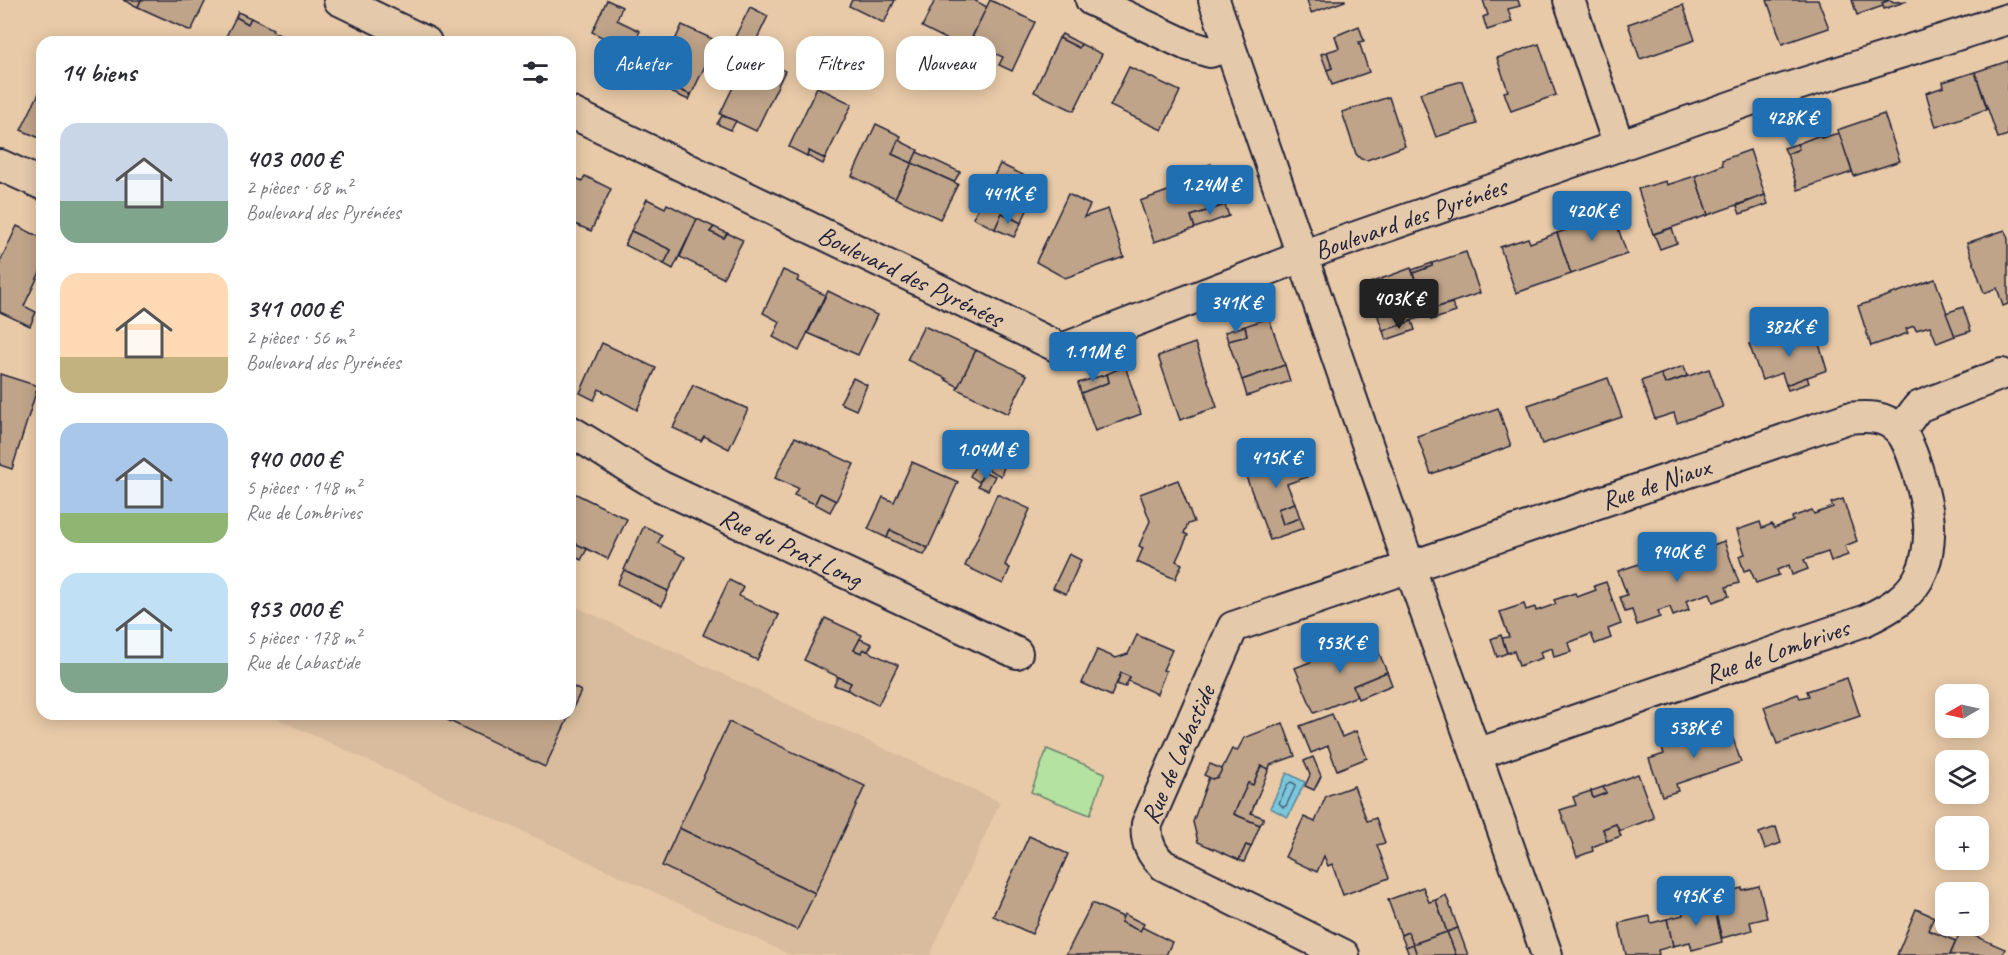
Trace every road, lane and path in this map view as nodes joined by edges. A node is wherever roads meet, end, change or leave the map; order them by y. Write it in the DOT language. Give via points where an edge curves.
graph roads {
  1 [pos="339,0"];
  2 [pos="1091,0"];
  3 [pos="1214,0"];
  4 [pos="1569,0"];
  5 [pos="2008,19"];
  6 [pos="414,36"];
  7 [pos="1230,46"];
  8 [pos="576,115"];
  9 [pos="1619,146"];
  10 [pos="0,165"];
  11 [pos="36,181"];
  12 [pos="1303,256"];
  13 [pos="2002,374"];
  14 [pos="1900,431"];
  15 [pos="576,435"];
  16 [pos="1410,568"];
  17 [pos="1017,653"];
  18 [pos="1477,754"];
  19 [pos="1344,955"];
  20 [pos="1547,955"];
  1 -- 6 [label="street"];
  2 -- 7 [label="street" via="1187,45 1210,52"];
  3 -- 7 [label="street"];
  4 -- 9 [label="street"];
  5 -- 9 [label="street, Boulevard des Pyrénées" via="1759,97"];
  7 -- 12 [label="street"];
  8 -- 12 [label="street, Boulevard des Pyrénées" via="1062,349"];
  9 -- 12 [label="street, Boulevard des Pyrénées"];
  10 -- 11 [label="street"];
  12 -- 16 [label="street"];
  13 -- 14 [label="street" via="1918,407"];
  14 -- 16 [label="street, Rue de Niaux" via="1886,420 1869,416 1848,418"];
  14 -- 18 [label="street, Rue de Lombrives" via="1914,459 1930,535 1922,572 1908,593 1890,608 1864,621"];
  15 -- 17 [label="street, Rue du Prat Long" via="660,486"];
  16 -- 18 [label="street"];
  16 -- 19 [label="street, Rue de Labastide" via="1233,627 1147,824 1150,849 1163,865"];
  18 -- 20 [label="street"];
}
